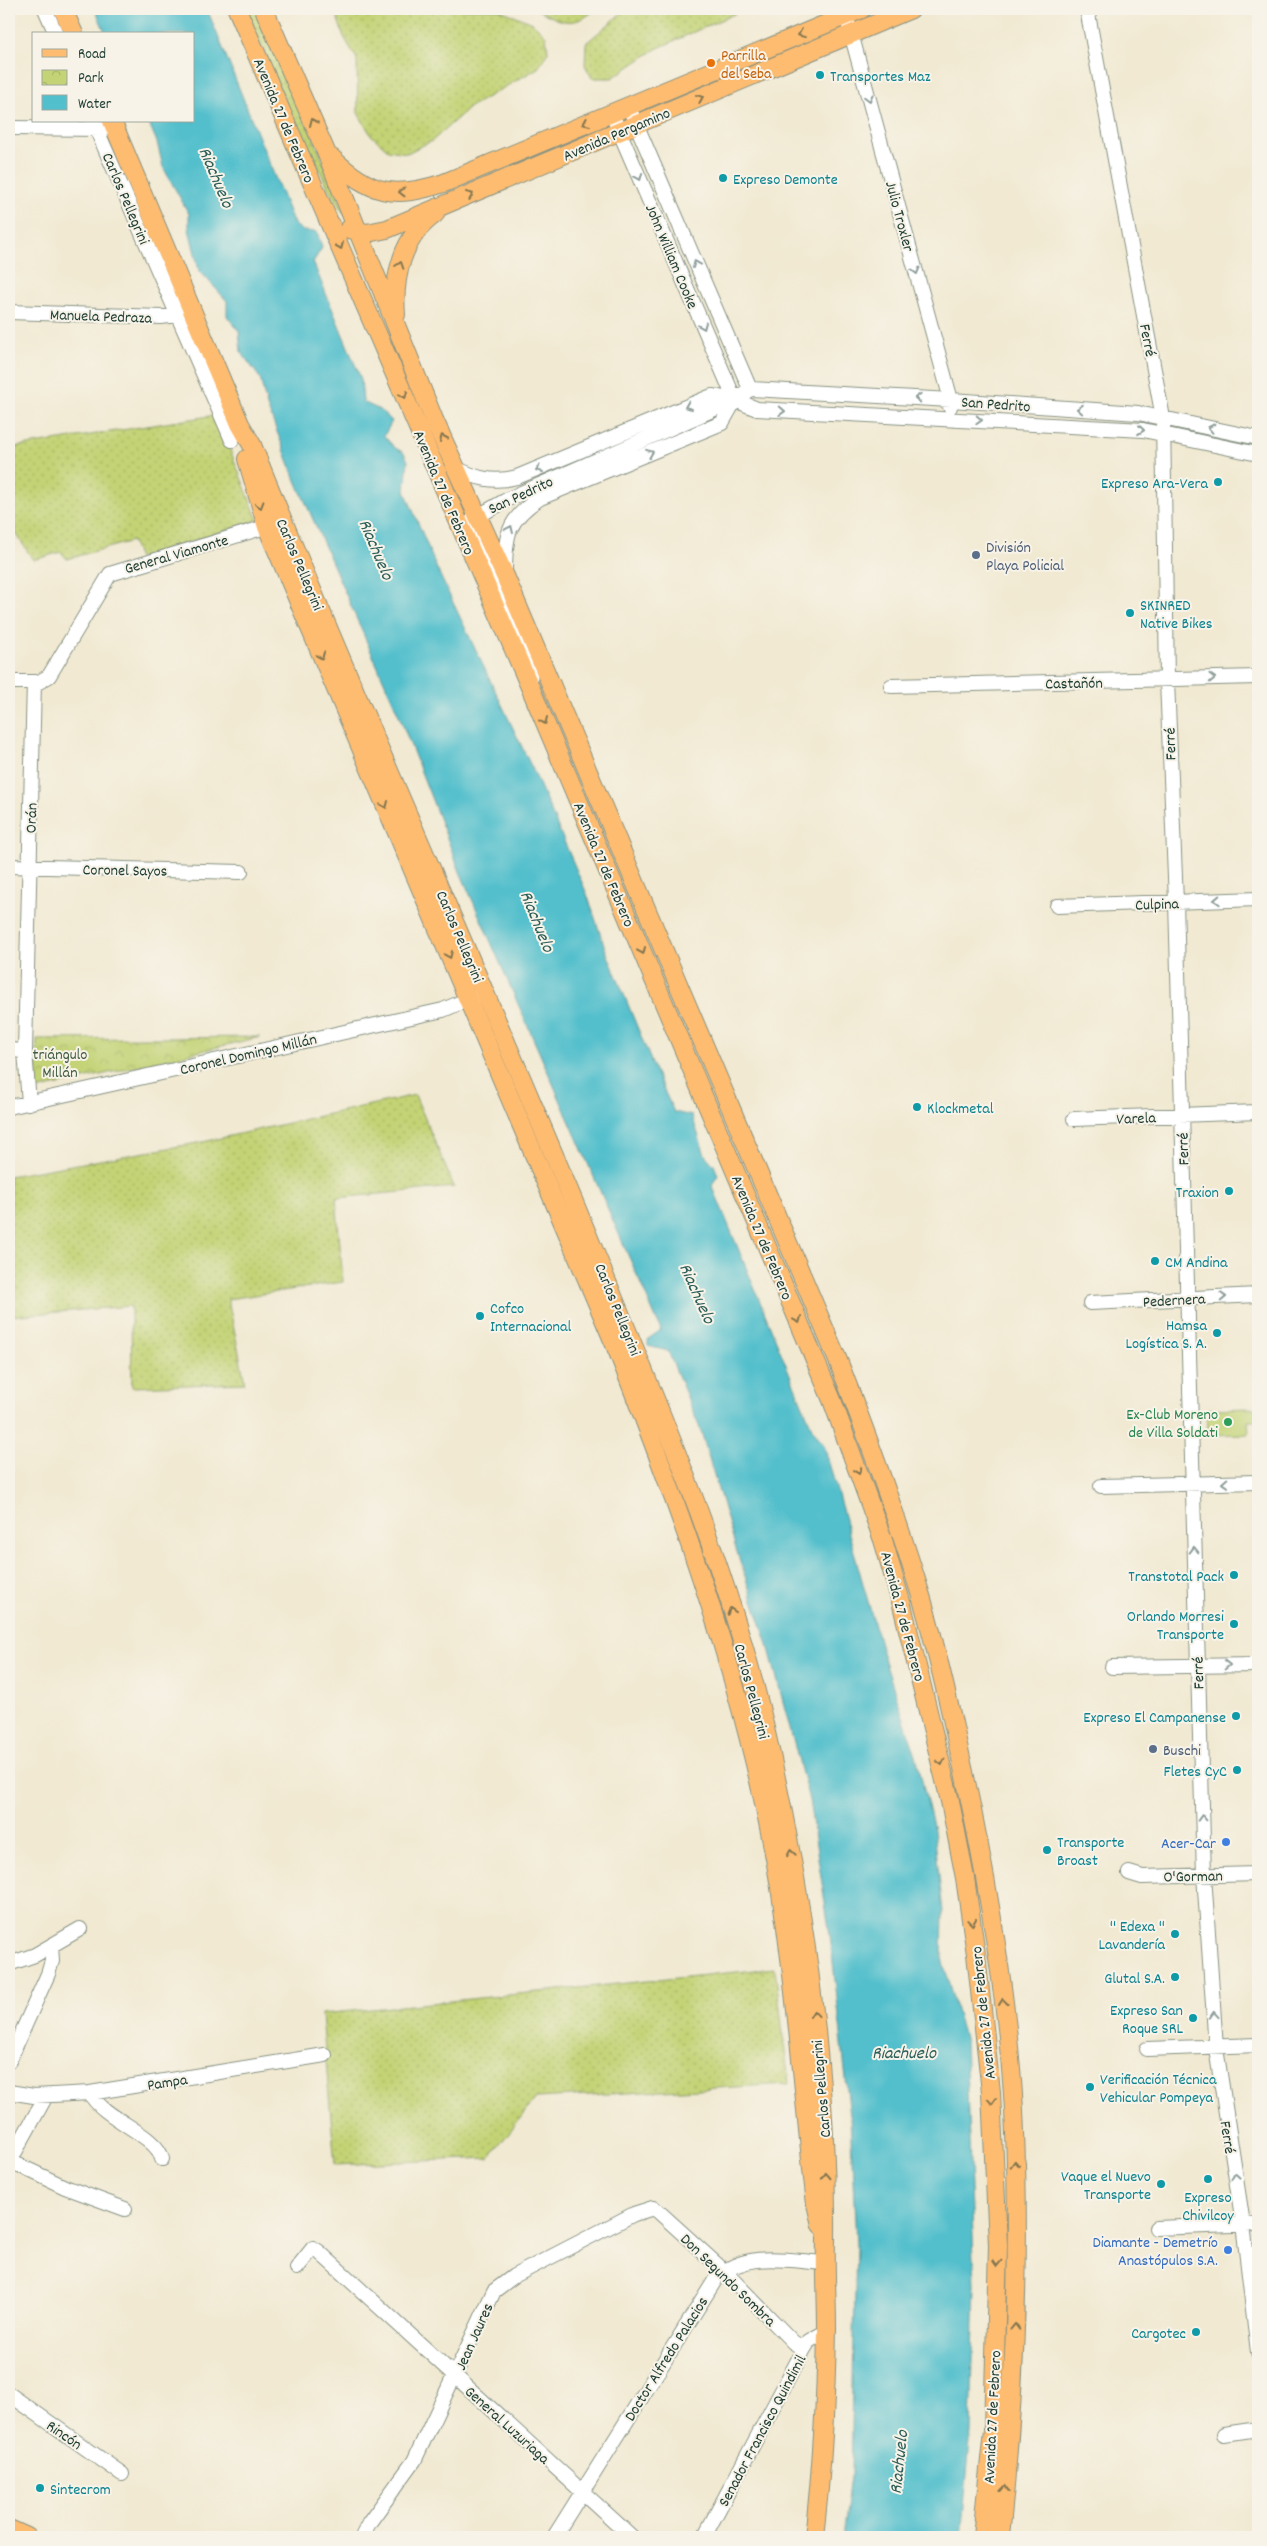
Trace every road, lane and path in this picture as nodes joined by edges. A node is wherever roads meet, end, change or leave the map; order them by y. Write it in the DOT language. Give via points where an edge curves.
graph roads {
  1 [pos="45,9"];
  2 [pos="63,9"];
  3 [pos="237,9"];
  4 [pos="264,9"];
  5 [pos="911,9"];
  6 [pos="1087,9"];
  7 [pos="854,12"];
  8 [pos="55,32"];
  9 [pos="73,32"];
  10 [pos="851,34"];
  11 [pos="628,105"];
  12 [pos="610,112"];
  13 [pos="104,125"];
  14 [pos="637,125"];
  15 [pos="9,128"];
  16 [pos="619,132"];
  17 [pos="326,152"];
  18 [pos="446,205"];
  19 [pos="324,209"];
  20 [pos="358,232"];
  21 [pos="9,312"];
  22 [pos="185,314"];
  23 [pos="397,330"];
  24 [pos="750,390"];
  25 [pos="735,400"];
  26 [pos="951,400"];
  27 [pos="949,418"];
  28 [pos="1164,418"];
  29 [pos="1164,434"];
  30 [pos="1258,438"];
  31 [pos="232,440"];
  32 [pos="1258,454"];
  33 [pos="456,468"];
  34 [pos="477,514"];
  35 [pos="275,524"];
  36 [pos="505,576"];
  37 [pos="1258,677"];
  38 [pos="1167,680"];
  39 [pos="9,682"];
  40 [pos="34,682"];
  41 [pos="891,686"];
  42 [pos="530,687"];
  43 [pos="9,866"];
  44 [pos="28,866"];
  45 [pos="241,872"];
  46 [pos="1258,899"];
  47 [pos="1176,902"];
  48 [pos="1057,906"];
  49 [pos="485,992"];
  50 [pos="467,999"];
  51 [pos="9,1050"];
  52 [pos="25,1051"];
  53 [pos="29,1103"];
  54 [pos="9,1107"];
  55 [pos="1258,1112"];
  56 [pos="1181,1115"];
  57 [pos="1074,1119"];
  58 [pos="770,1201"];
  59 [pos="752,1208"];
  60 [pos="1258,1295"];
  61 [pos="1188,1298"];
  62 [pos="1090,1303"];
  63 [pos="1258,1482"];
  64 [pos="1192,1485"];
  65 [pos="1101,1486"];
  66 [pos="1258,1665"];
  67 [pos="1197,1666"];
  68 [pos="1112,1667"];
  69 [pos="941,1672"];
  70 [pos="921,1678"];
  71 [pos="1129,1873"];
  72 [pos="1258,1874"];
  73 [pos="1204,1875"];
  74 [pos="986,1877"];
  75 [pos="965,1878"];
  76 [pos="80,1929"];
  77 [pos="51,1946"];
  78 [pos="9,1964"];
  79 [pos="1258,2045"];
  80 [pos="1216,2048"];
  81 [pos="1147,2049"];
  82 [pos="325,2055"];
  83 [pos="9,2061"];
  84 [pos="9,2092"];
  85 [pos="90,2093"];
  86 [pos="46,2096"];
  87 [pos="162,2159"];
  88 [pos="653,2208"];
  89 [pos="125,2209"];
  90 [pos="1242,2224"];
  91 [pos="1258,2224"];
  92 [pos="1156,2228"];
  93 [pos="826,2242"];
  94 [pos="827,2263"];
  95 [pos="297,2268"];
  96 [pos="724,2271"];
  97 [pos="827,2331"];
  98 [pos="804,2349"];
  99 [pos="1258,2352"];
  100 [pos="455,2376"];
  101 [pos="9,2394"];
  102 [pos="1258,2429"];
  103 [pos="1224,2434"];
  104 [pos="122,2474"];
  105 [pos="582,2491"];
  106 [pos="9,2529"];
  107 [pos="27,2537"];
  108 [pos="362,2537"];
  109 [pos="554,2537"];
  110 [pos="632,2537"];
  111 [pos="704,2537"];
  112 [pos="814,2537"];
  113 [pos="982,2537"];
  114 [pos="1000,2537"];
  1 -- 8 [label="street"];
  2 -- 9 [label="main road"];
  3 -- 19 [label="main road, Avenida 27 de Febrero"];
  17 -- 4 [label="main road, Avenida 27 de Febrero, one-way"];
  5 -- 10 [label="main road, Avenida Pergamino"];
  6 -- 28 [label="street, Ferré"];
  7 -- 10 [label="street, Julio Troxler"];
  7 -- 11 [label="main road, Avenida Pergamino, one-way"];
  14 -- 10 [label="main road, Avenida Pergamino, one-way"];
  10 -- 26 [label="street, Julio Troxler, one-way"];
  11 -- 12 [label="main road, Avenida Pergamino"];
  11 -- 14 [label="street, John William Cooke"];
  12 -- 16 [label="street, John William Cooke"];
  12 -- 17 [label="main road, Avenida Pergamino, one-way" via="418,192 385,192 372,187 348,173"];
  13 -- 15 [label="street"];
  13 -- 22 [label="main road, Carlos Pellegrini"];
  14 -- 16 [label="main road, Avenida Pergamino"];
  24 -- 14 [label="street, John William Cooke, one-way"];
  18 -- 16 [label="main road, Avenida Pergamino, one-way"];
  16 -- 25 [label="street, John William Cooke, one-way"];
  17 -- 20 [label="main road, Avenida 27 de Febrero"];
  18 -- 20 [label="main road, Avenida Pergamino" via="387,229"];
  23 -- 18 [label="main road, one-way" via="394,289 405,250 425,222"];
  19 -- 20 [label="main road" via="343,225"];
  19 -- 42 [label="main road, Avenida 27 de Febrero, one-way"];
  20 -- 23 [label="main road, Avenida 27 de Febrero"];
  21 -- 22 [label="street, Manuela Pedraza"];
  22 -- 31 [label="street, Carlos Pellegrini"];
  22 -- 35 [label="main road, Carlos Pellegrini" via="240,424 251,473"];
  33 -- 23 [label="main road, Avenida 27 de Febrero, one-way"];
  24 -- 25 [label="street, San Pedrito"];
  26 -- 24 [label="street, San Pedrito, one-way"];
  25 -- 27 [label="street, San Pedrito, one-way" via="757,410"];
  25 -- 33 [label="street, San Pedrito, one-way" via="712,396 517,477 490,481"];
  25 -- 34 [label="street, San Pedrito"];
  36 -- 25 [label="street, San Pedrito, one-way" via="509,527 528,506 540,498 722,423"];
  26 -- 27 [label="street, Julio Troxler"];
  28 -- 26 [label="street, San Pedrito, one-way" via="1138,413"];
  27 -- 29 [label="street, San Pedrito, one-way"];
  28 -- 29 [label="street, Ferré"];
  30 -- 28 [label="street, San Pedrito, one-way"];
  29 -- 32 [label="street, San Pedrito"];
  29 -- 38 [label="street, Ferré"];
  33 -- 34 [label="main road, Avenida 27 de Febrero"];
  34 -- 36 [label="main road, Avenida 27 de Febrero"];
  34 -- 42 [label="street, San Pedrito" via="471,524 530,664"];
  35 -- 40 [label="street, General Viamonte" via="110,574 54,670 45,680"];
  35 -- 49 [label="main road, Carlos Pellegrini"];
  35 -- 50 [label="main road, Carlos Pellegrini, one-way"];
  36 -- 58 [label="main road, Avenida 27 de Febrero"];
  38 -- 37 [label="street, Castañón, one-way"];
  38 -- 41 [label="street, Castañón"];
  38 -- 47 [label="street, Ferré"];
  39 -- 40 [label="street"];
  40 -- 44 [label="street, Orán"];
  42 -- 59 [label="main road, Avenida 27 de Febrero, one-way" via="729,1155 725,1171 741,1208"];
  43 -- 44 [label="street, Coronel Sayos"];
  44 -- 45 [label="street, Coronel Sayos"];
  44 -- 52 [label="street, Orán"];
  46 -- 47 [label="street, Culpina, one-way"];
  47 -- 48 [label="street, Culpina"];
  47 -- 56 [label="street, Ferré"];
  49 -- 50 [label="street, Coronel Domingo Millán"];
  93 -- 49 [label="main road, Carlos Pellegrini, one-way" via="828,2203 812,1995 788,1839 761,1712 693,1492"];
  50 -- 53 [label="street, Coronel Domingo Millán" via="443,1010"];
  50 -- 93 [label="main road, Carlos Pellegrini" via="618,1352 664,1468 712,1607 739,1698 768,1822 784,1912 796,1996 816,2204"];
  51 -- 52 [label="street"];
  52 -- 53 [label="street, Orán"];
  53 -- 54 [label="street, Coronel Domingo Millán"];
  55 -- 56 [label="street, Varela"];
  56 -- 57 [label="street, Varela"];
  56 -- 61 [label="street, Ferré"];
  58 -- 59 [label="main road"];
  58 -- 69 [label="main road, Avenida 27 de Febrero" via="840,1363 886,1487 922,1598"];
  59 -- 70 [label="main road, Avenida 27 de Febrero, one-way" via="835,1409 883,1540 911,1637 907,1652 913,1677"];
  61 -- 60 [label="street, Pedernera, one-way"];
  61 -- 62 [label="street, Pedernera"];
  61 -- 64 [label="street, Ferré"];
  63 -- 64 [label="street, one-way"];
  64 -- 65 [label="street"];
  67 -- 64 [label="street, Ferré, one-way"];
  67 -- 66 [label="street, one-way"];
  67 -- 68 [label="street"];
  73 -- 67 [label="street, Ferré, one-way"];
  69 -- 70 [label="main road"];
  69 -- 74 [label="main road, Avenida 27 de Febrero"];
  70 -- 75 [label="main road, Avenida 27 de Febrero, one-way"];
  71 -- 73 [label="street, O'Gorman" via="1142,1877"];
  72 -- 73 [label="street, O'Gorman"];
  80 -- 73 [label="street, Ferré, one-way"];
  74 -- 75 [label="main road"];
  114 -- 74 [label="main road, Avenida 27 de Febrero, one-way" via="1009,2449 1018,2236 1008,2039"];
  75 -- 113 [label="main road, Avenida 27 de Febrero, one-way" via="991,2092 998,2235 993,2430"];
  76 -- 77 [label="street"];
  77 -- 78 [label="street"];
  77 -- 83 [label="street" via="52,1961 48,1974"];
  79 -- 80 [label="street"];
  80 -- 81 [label="street"];
  90 -- 80 [label="street, Ferré, one-way"];
  82 -- 85 [label="street, Pampa"];
  84 -- 86 [label="street, Pampa"];
  85 -- 86 [label="street, Pampa"];
  85 -- 87 [label="street" via="99,2106 157,2147"];
  86 -- 89 [label="street" via="10,2161 65,2187"];
  88 -- 96 [label="street, Don Segundo Sombra"];
  88 -- 100 [label="street, Jean Jaures" via="634,2214 503,2282 488,2302"];
  90 -- 91 [label="street"];
  90 -- 92 [label="street"];
  90 -- 99 [label="street, Ferré"];
  93 -- 94 [label="main road, Carlos Pellegrini"];
  94 -- 96 [label="street, Doctor Alfredo Palacios" via="750,2259"];
  94 -- 97 [label="main road, Carlos Pellegrini"];
  95 -- 100 [label="street, General Luzuriaga" via="309,2250 318,2251"];
  96 -- 98 [label="street, Don Segundo Sombra" via="793,2342"];
  96 -- 105 [label="street, Doctor Alfredo Palacios" via="709,2287"];
  97 -- 98 [label="street, Senador Francisco Quindimil" via="809,2341"];
  97 -- 112 [label="main road, Carlos Pellegrini"];
  98 -- 111 [label="street, Senador Francisco Quindimil"];
  100 -- 105 [label="street, General Luzuriaga"];
  100 -- 108 [label="street, Jean Jaures" via="414,2462"];
  101 -- 104 [label="street, Rincón"];
  102 -- 103 [label="street"];
  105 -- 109 [label="street, Doctor Alfredo Palacios"];
  105 -- 110 [label="street, General Luzuriaga"];
  106 -- 107 [label="main road"];
}
